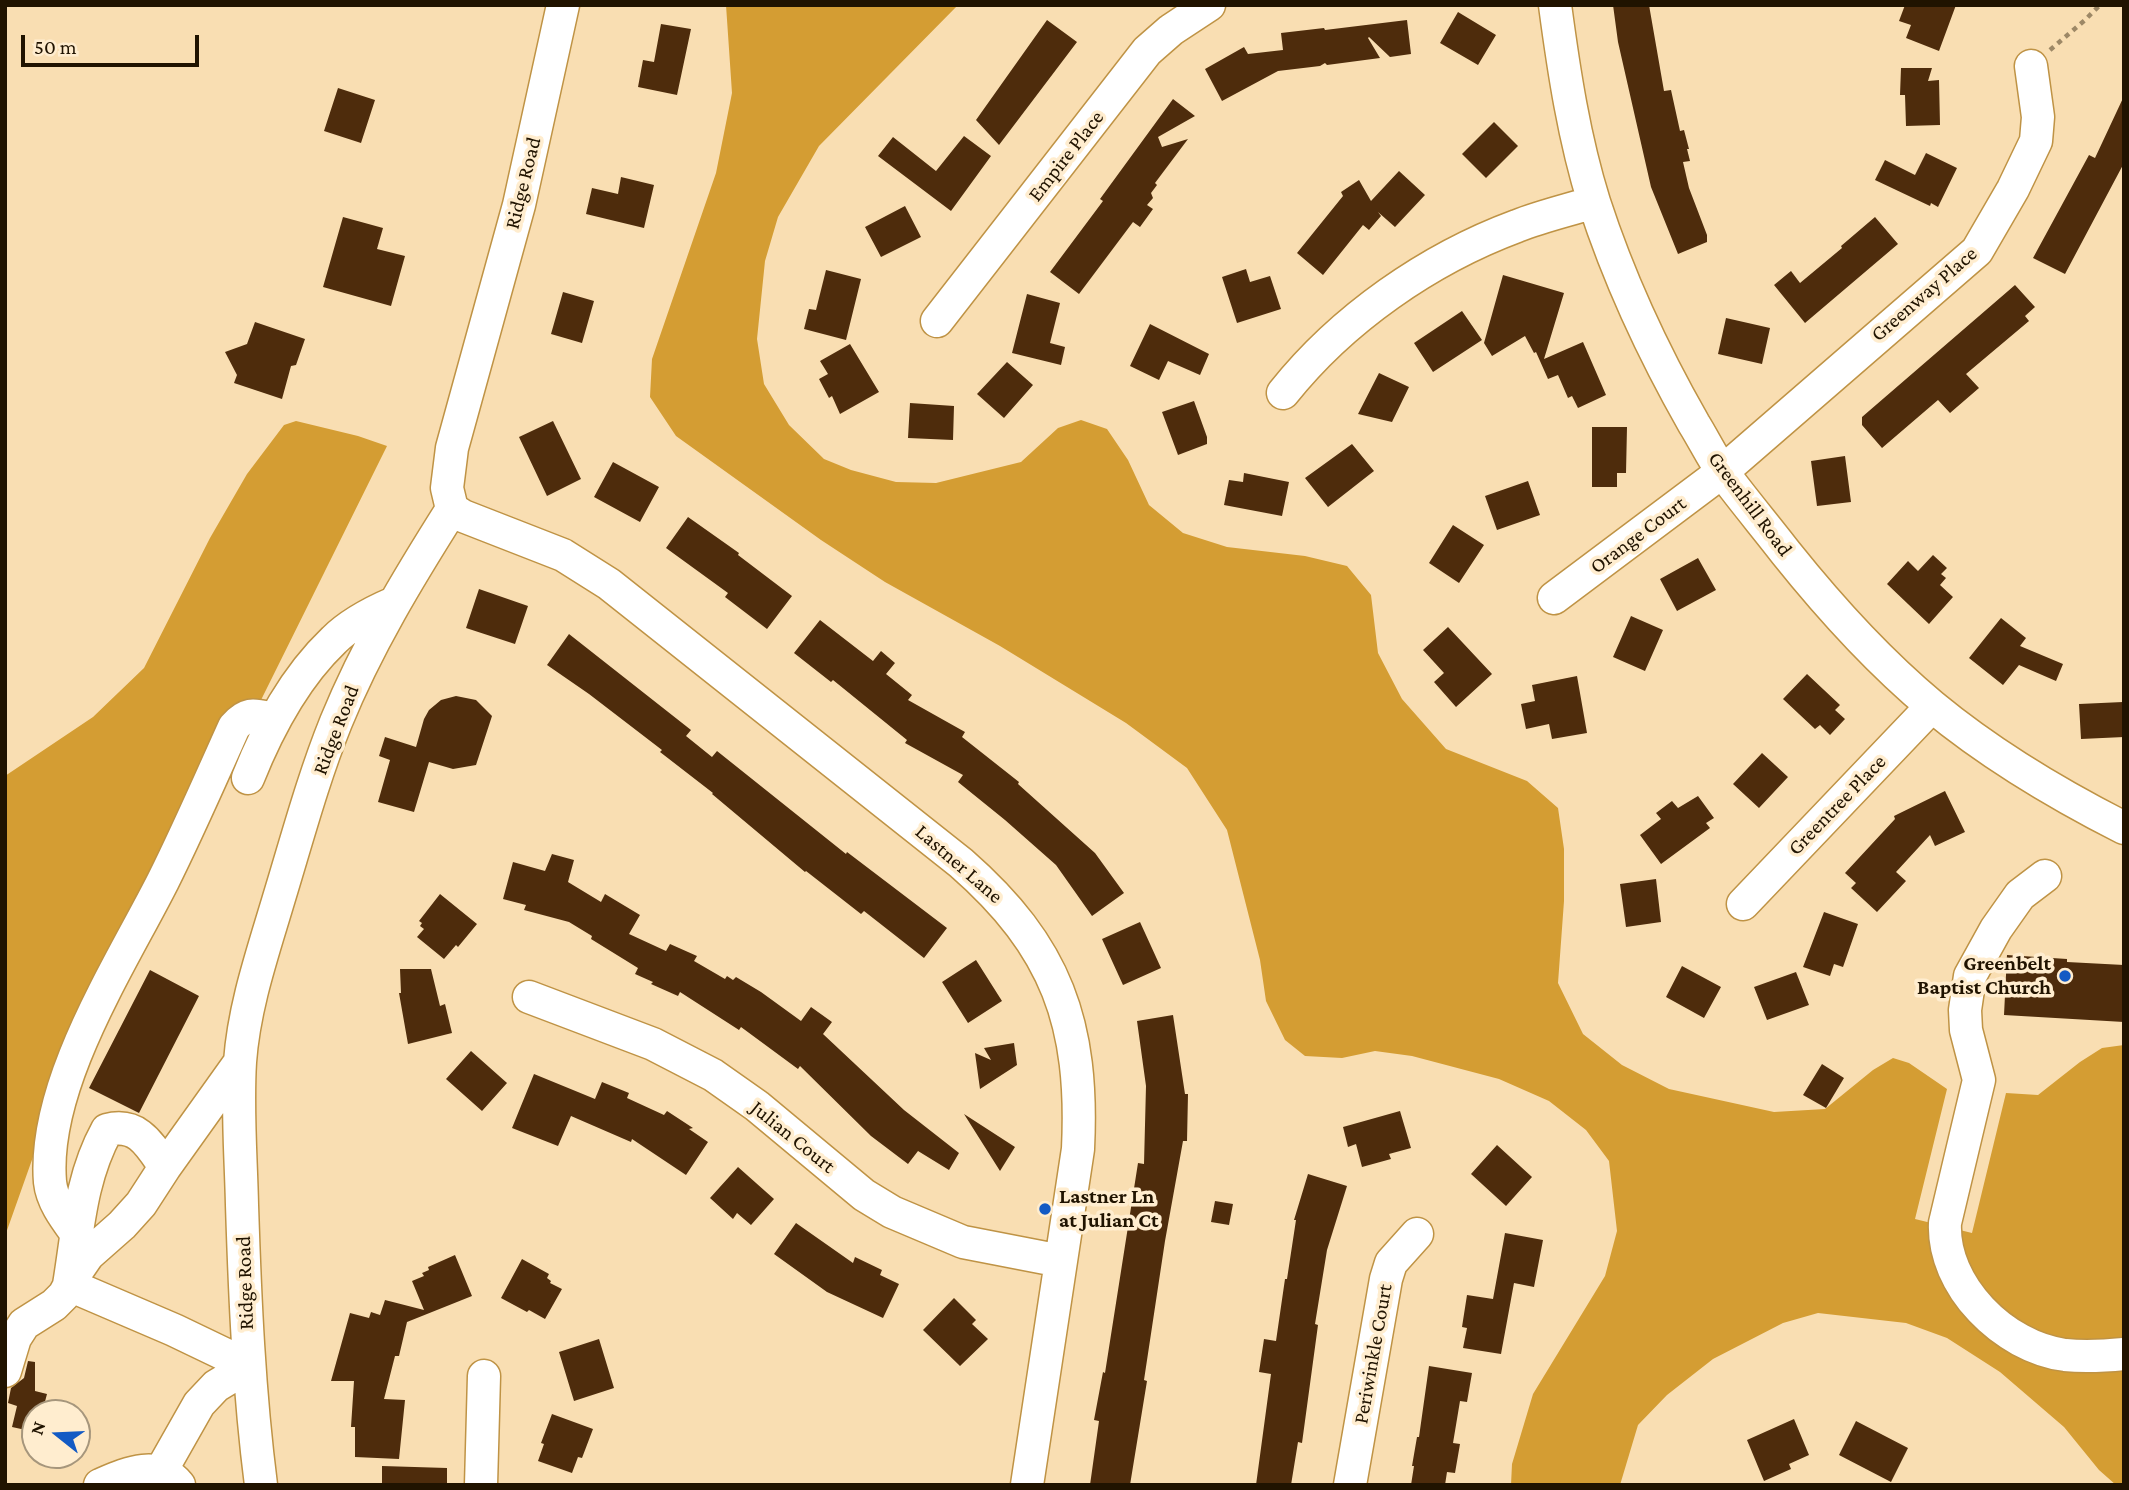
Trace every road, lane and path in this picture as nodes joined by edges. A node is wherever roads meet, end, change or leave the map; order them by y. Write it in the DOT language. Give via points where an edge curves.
graph roads {
  1 [pos="563,5"];
  2 [pos="1209,5"];
  3 [pos="1555,5"];
  4 [pos="2099,5"];
  5 [pos="2031,66"];
  6 [pos="1594,202"];
  7 [pos="937,321"];
  8 [pos="1283,393"];
  9 [pos="1723,472"];
  10 [pos="453,509"];
  11 [pos="1553,598"];
  12 [pos="394,603"];
  13 [pos="1932,706"];
  14 [pos="274,719"];
  15 [pos="248,778"];
  16 [pos="2124,828"];
  17 [pos="2045,876"];
  18 [pos="1743,904"];
  19 [pos="529,997"];
  20 [pos="240,1062"];
  21 [pos="107,1130"];
  22 [pos="53,1134"];
  23 [pos="165,1167"];
  24 [pos="76,1233"];
  25 [pos="1417,1234"];
  26 [pos="1061,1261"];
  27 [pos="69,1284"];
  28 [pos="2124,1354"];
  29 [pos="249,1366"];
  30 [pos="5,1371"];
  31 [pos="485,1376"];
  32 [pos="170,1478"];
  33 [pos="100,1485"];
  34 [pos="261,1485"];
  35 [pos="481,1485"];
  36 [pos="1027,1485"];
  37 [pos="1350,1485"];
  1 -- 10 [label="street, Ridge Road" via="519,205 452,447 447,488"];
  2 -- 7 [label="street, Empire Place" via="1147,51"];
  3 -- 6 [label="street, Greenhill Road" via="1566,81"];
  4 -- 5 [label="path"];
  5 -- 9 [label="street, Greenway Place" via="2038,117 2036,141 1977,251"];
  6 -- 8 [label="street" via="1517,226 1422,273 1333,340"];
  6 -- 9 [label="street, Greenhill Road" via="1648,335"];
  9 -- 11 [label="street, Orange Court"];
  9 -- 13 [label="street, Greenhill Road" via="1852,631"];
  10 -- 12 [label="street, Ridge Road"];
  10 -- 26 [label="street, Lastner Lane" via="563,555 609,584 961,863 1007,905 1048,969 1073,1035 1080,1107 1078,1149"];
  12 -- 14 [label="street" via="334,639"];
  12 -- 20 [label="street, Ridge Road" via="336,723 298,832 259,966"];
  13 -- 16 [label="street, Greenhill Road" via="2018,767"];
  13 -- 18 [label="street, Greentree Place"];
  14 -- 15 [label="street"];
  14 -- 22 [label="street" via="252,715 242,717 234,727 72,1061"];
  17 -- 28 [label="street" via="2020,895 1969,975 1966,1030 1979,1080 1944,1241 1950,1262 1975,1302 2014,1335 2063,1354"];
  19 -- 26 [label="street, Julian Court" via="653,1044 713,1074 864,1195 892,1212 963,1242"];
  20 -- 23 [label="street"];
  20 -- 29 [label="street, Ridge Road"];
  21 -- 22 [label="street"];
  21 -- 23 [label="street" via="130,1129 143,1136"];
  21 -- 24 [label="street" via="92,1162"];
  22 -- 24 [label="street" via="50,1184"];
  23 -- 27 [label="street" via="141,1204 89,1255"];
  24 -- 27 [label="street"];
  25 -- 37 [label="street, Periwinkle Court" via="1391,1263 1386,1279"];
  26 -- 36 [label="street, Lastner Lane"];
  27 -- 29 [label="street"];
  27 -- 30 [label="street" via="54,1306 24,1324"];
  29 -- 32 [label="street" via="216,1386 199,1404"];
  29 -- 34 [label="street, Ridge Road"];
  31 -- 35 [label="street"];
  32 -- 33 [label="street" via="144,1470"];
}
